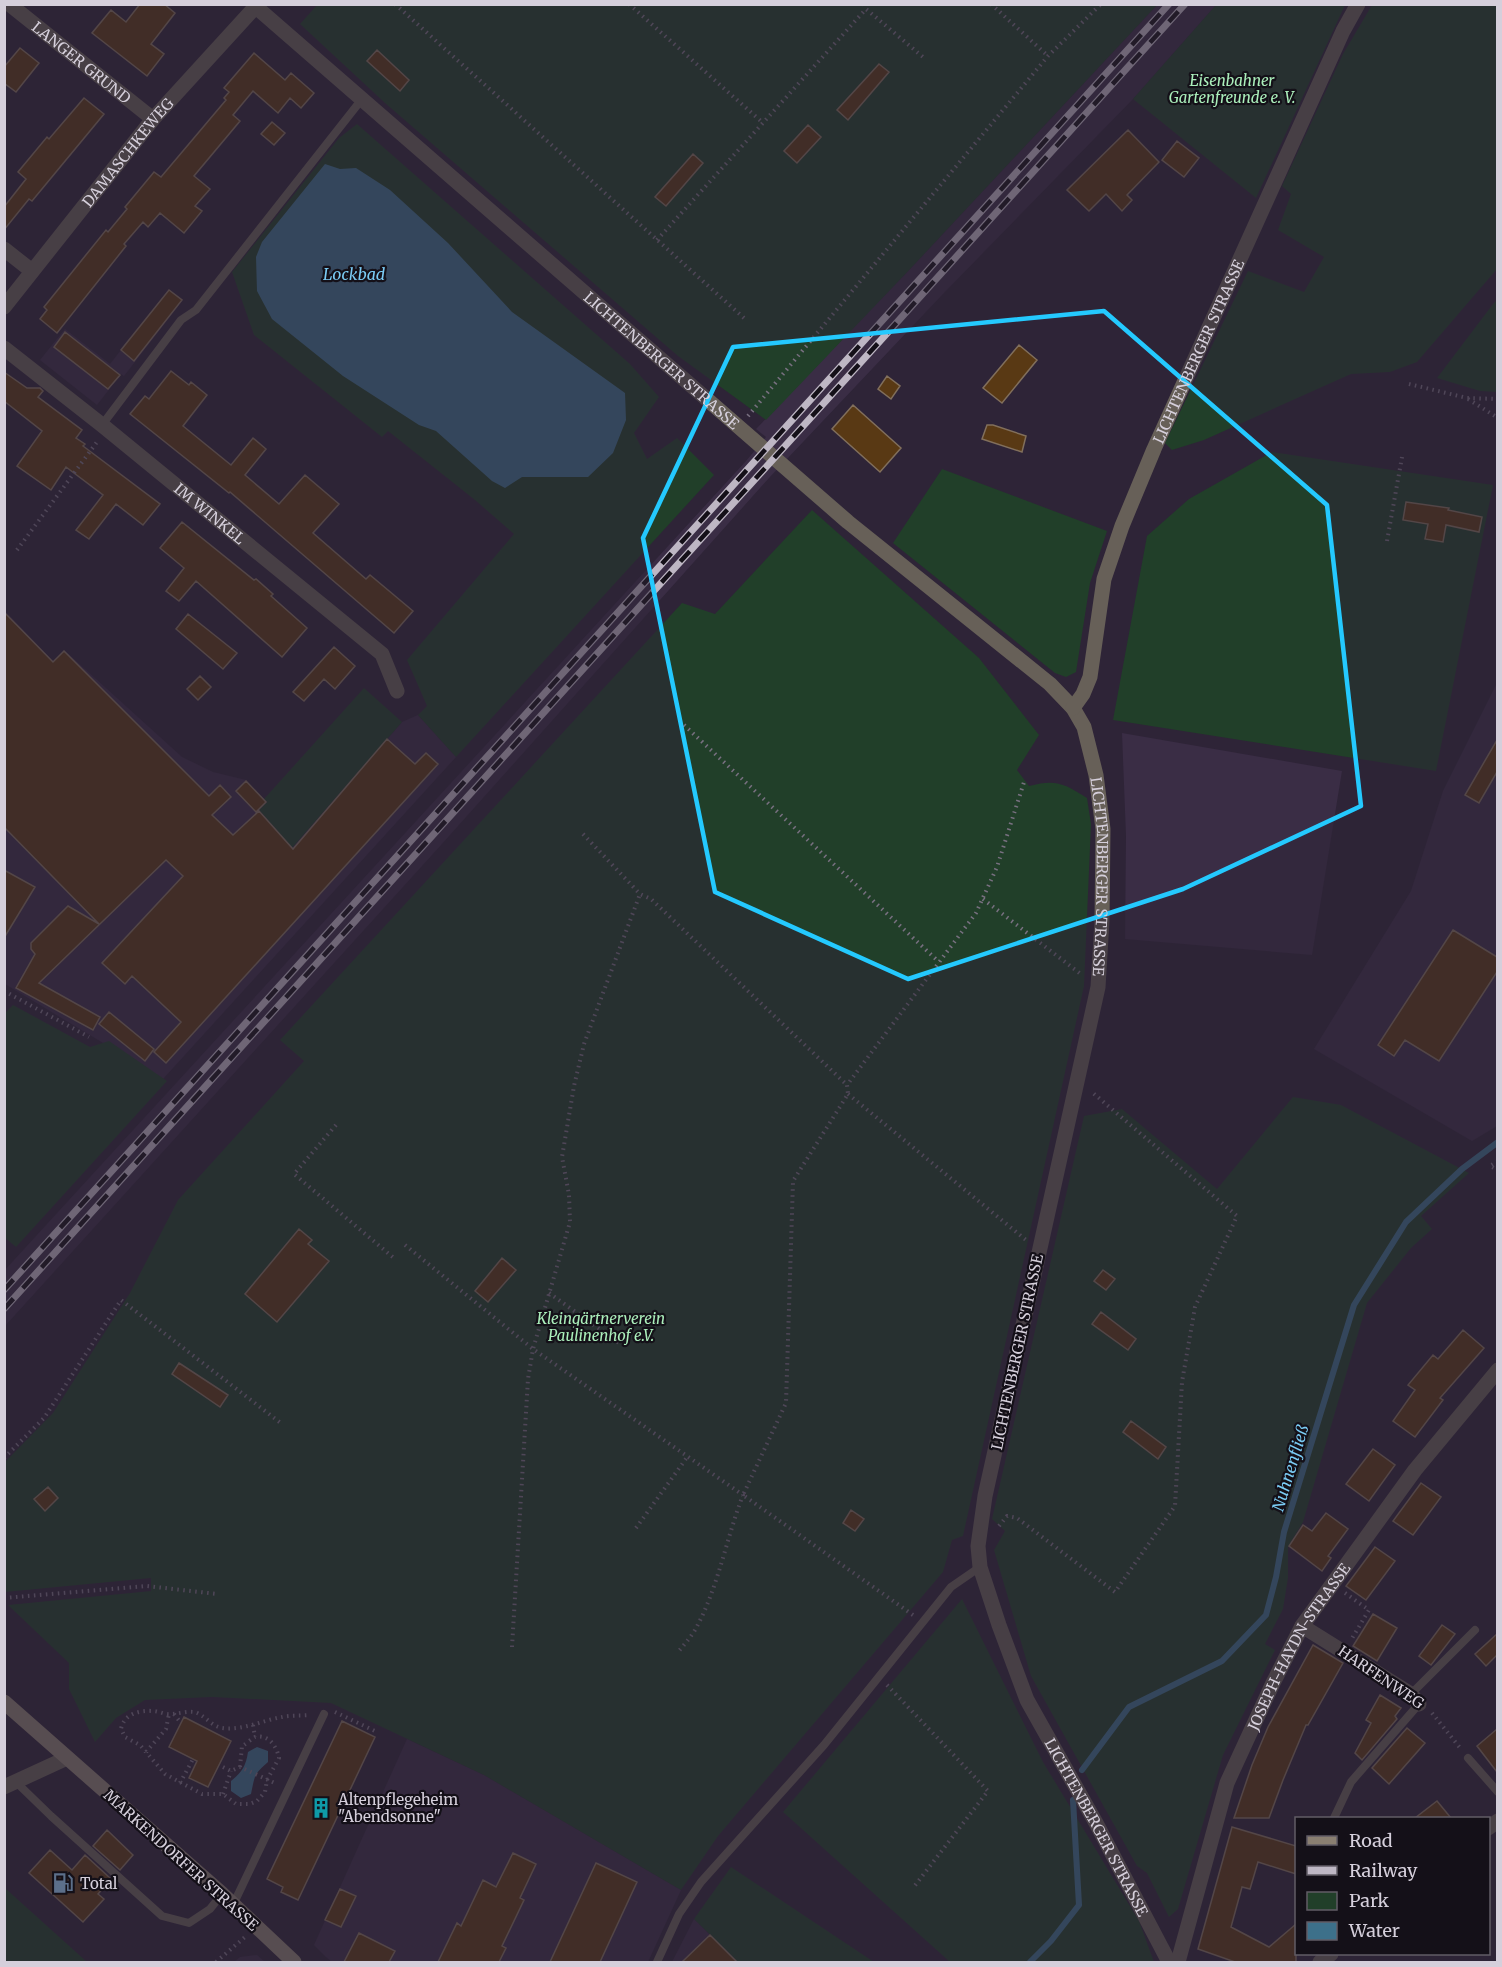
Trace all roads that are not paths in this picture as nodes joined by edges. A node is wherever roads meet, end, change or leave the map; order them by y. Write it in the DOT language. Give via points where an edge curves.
graph roads {
  1 [pos="9,4"];
  2 [pos="1358,4"];
  3 [pos="256,5"];
  4 [pos="362,99"];
  5 [pos="153,119"];
  6 [pos="4,249"];
  7 [pos="32,270"];
  8 [pos="4,307"];
  9 [pos="4,348"];
  10 [pos="104,427"];
  11 [pos="397,691"];
  12 [pos="1073,708"];
  13 [pos="1497,1370"];
  14 [pos="980,1567"];
  15 [pos="1302,1626"];
  16 [pos="1475,1630"];
  17 [pos="1415,1699"];
  18 [pos="4,1702"];
  19 [pos="324,1714"];
  20 [pos="67,1758"];
  21 [pos="1468,1758"];
  22 [pos="11,1785"];
  23 [pos="1497,1792"];
  24 [pos="1334,1817"];
  25 [pos="228,1900"];
  26 [pos="294,1962"];
  27 [pos="657,1962"];
  28 [pos="1169,1962"];
  29 [pos="1178,1962"];
  1 -- 5 [label="street, LANGER GRUND"];
  2 -- 12 [label="street, LICHTENBERGER STRASSE" via="1342,31 1122,526 1104,579 1090,677"];
  3 -- 4 [label="street, LICHTENBERGER STRASSE"];
  3 -- 5 [label="street, DAMASCHKEWEG"];
  4 -- 10 [label="lane" via="196,310 181,320"];
  4 -- 12 [label="street, LICHTENBERGER STRASSE" via="848,522 1050,684"];
  5 -- 7 [label="street, DAMASCHKEWEG"];
  6 -- 7 [label="street"];
  7 -- 8 [label="street, DAMASCHKEWEG"];
  9 -- 10 [label="street, IM WINKEL"];
  10 -- 11 [label="street, IM WINKEL" via="382,654"];
  12 -- 14 [label="street, LICHTENBERGER STRASSE" via="1089,743 1103,829 1098,987 985,1496 978,1546"];
  13 -- 15 [label="street, JOSEPH-HAYDN-STRASSE" via="1415,1470"];
  14 -- 27 [label="lane" via="951,1587 824,1745 701,1882 679,1914"];
  14 -- 28 [label="street, LICHTENBERGER STRASSE" via="1028,1700"];
  15 -- 17 [label="street, HARFENWEG"];
  15 -- 29 [label="street, JOSEPH-HAYDN-STRASSE" via="1227,1783"];
  16 -- 17 [label="lane"];
  17 -- 24 [label="lane" via="1352,1782"];
  18 -- 20 [label="street, MARKENDORFER STRASSE"];
  19 -- 25 [label="lane"];
  20 -- 22 [label="street"];
  20 -- 25 [label="street, MARKENDORFER STRASSE"];
  21 -- 23 [label="lane"];
  22 -- 25 [label="lane" via="162,1916 189,1923"];
  25 -- 26 [label="street, MARKENDORFER STRASSE"];
}
